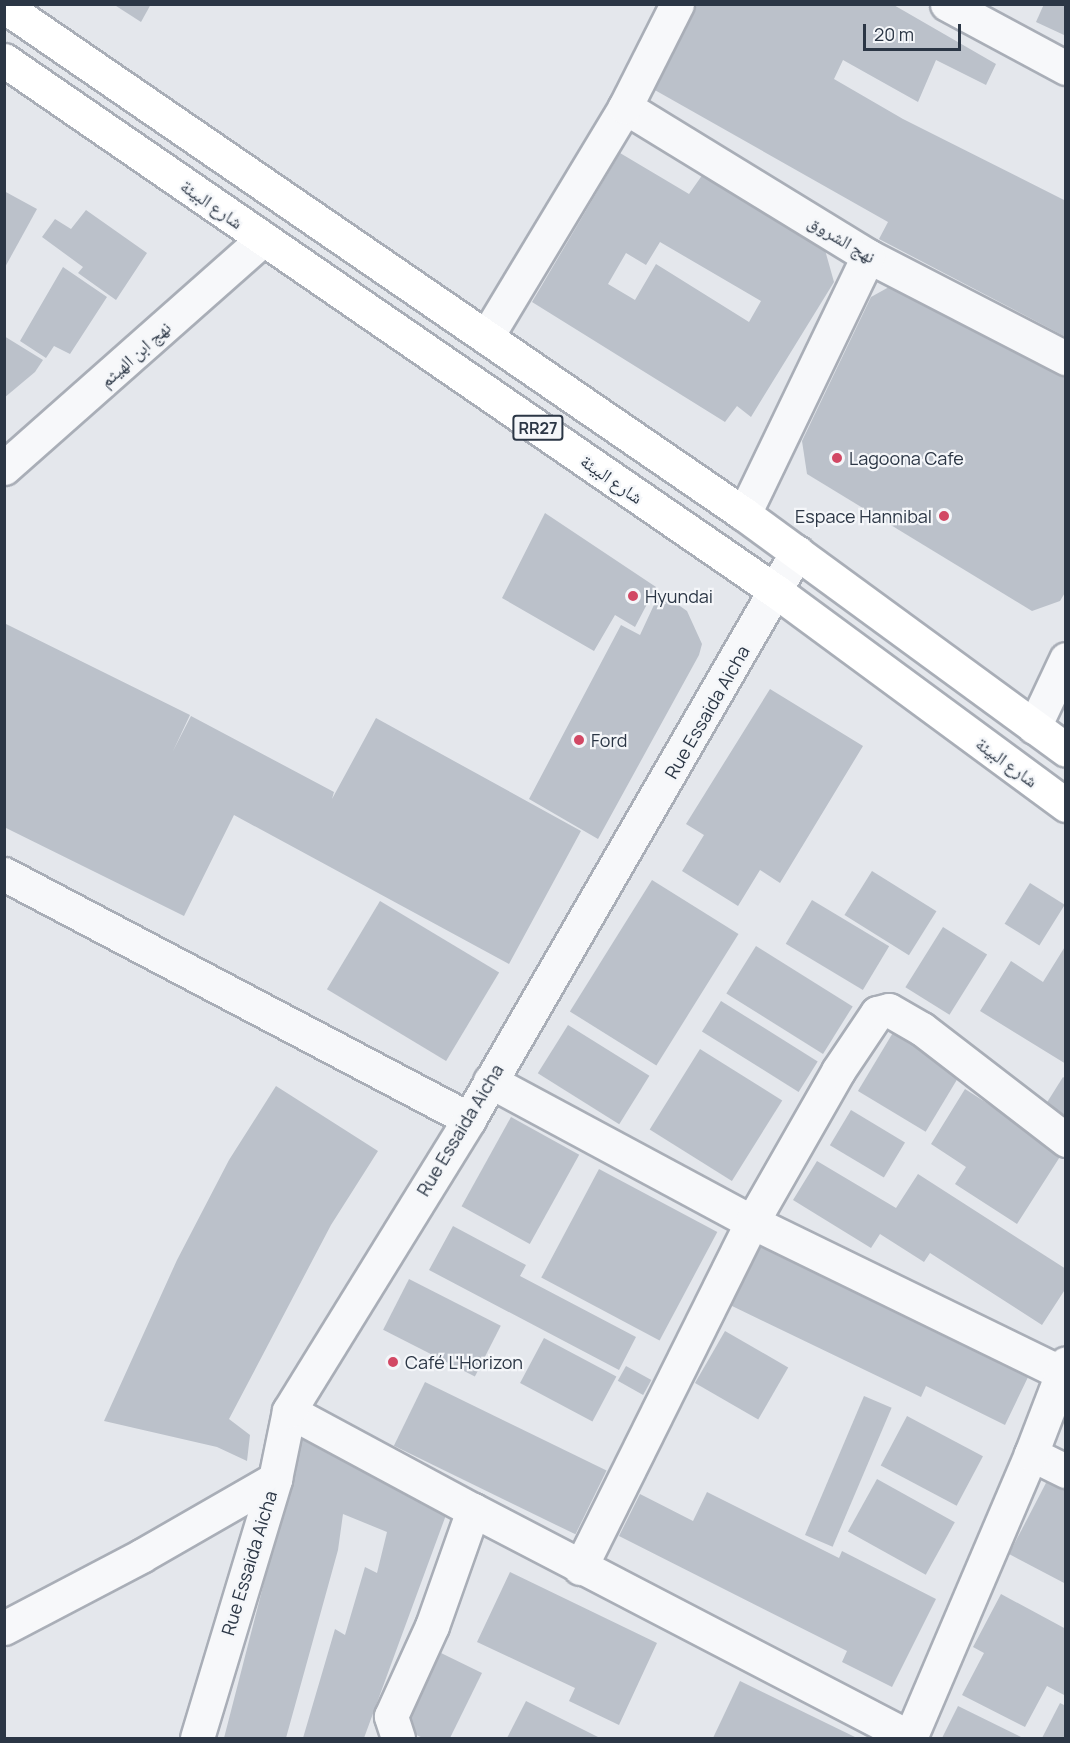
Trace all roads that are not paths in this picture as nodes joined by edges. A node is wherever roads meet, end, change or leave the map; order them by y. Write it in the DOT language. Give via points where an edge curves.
graph roads {
  1 [pos="677,4"];
  2 [pos="947,4"];
  3 [pos="4,6"];
  4 [pos="4,60"];
  5 [pos="1065,68"];
  6 [pos="625,107"];
  7 [pos="263,238"];
  8 [pos="868,255"];
  9 [pos="487,336"];
  10 [pos="1065,358"];
  11 [pos="4,468"];
  12 [pos="744,514"];
  13 [pos="796,552"];
  14 [pos="777,592"];
  15 [pos="1065,658"];
  16 [pos="1034,727"];
  17 [pos="1065,750"];
  18 [pos="1065,805"];
  19 [pos="4,874"];
  20 [pos="490,1081"];
  21 [pos="469,1119"];
  22 [pos="1065,1140"];
  23 [pos="752,1222"];
  24 [pos="1063,1368"];
  25 [pos="289,1411"];
  26 [pos="1031,1454"];
  27 [pos="1065,1472"];
  28 [pos="275,1479"];
  29 [pos="473,1510"];
  30 [pos="580,1569"];
  31 [pos="4,1628"];
  32 [pos="197,1738"];
  33 [pos="398,1738"];
  34 [pos="910,1738"];
  1 -- 6 [label="street"];
  2 -- 5 [label="street"];
  3 -- 9 [label="main road, RR27"];
  4 -- 7 [label="main road, شارع البيئة / RR27"];
  6 -- 8 [label="street, نهج الشروق"];
  6 -- 9 [label="street"];
  7 -- 11 [label="street, نهج ابن الهيثم"];
  7 -- 14 [label="main road, شارع البيئة / RR27"];
  8 -- 10 [label="street, نهج الشروق"];
  8 -- 12 [label="street"];
  9 -- 12 [label="main road, RR27"];
  12 -- 13 [label="main road, RR27"];
  13 -- 14 [label="street, Rue Essaida Aicha"];
  13 -- 16 [label="main road, RR27"];
  14 -- 18 [label="main road, شارع البيئة / RR27"];
  14 -- 20 [label="street, Rue Essaida Aicha"];
  15 -- 16 [label="street"];
  16 -- 17 [label="main road, RR27"];
  19 -- 21 [label="street"];
  20 -- 21 [label="street, Rue Essaida Aicha"];
  20 -- 23 [label="street"];
  21 -- 25 [label="street, Rue Essaida Aicha"];
  22 -- 23 [label="street" via="922,1029 889,1010 877,1013 838,1071"];
  23 -- 24 [label="street"];
  23 -- 30 [label="street"];
  24 -- 26 [label="street"];
  25 -- 28 [label="street, Rue Essaida Aicha"];
  25 -- 29 [label="street"];
  26 -- 27 [label="street"];
  26 -- 34 [label="street"];
  28 -- 31 [label="street"];
  28 -- 32 [label="street, Rue Essaida Aicha"];
  29 -- 30 [label="street"];
  29 -- 33 [label="street" via="432,1626 391,1716"];
  30 -- 34 [label="street"];
}
